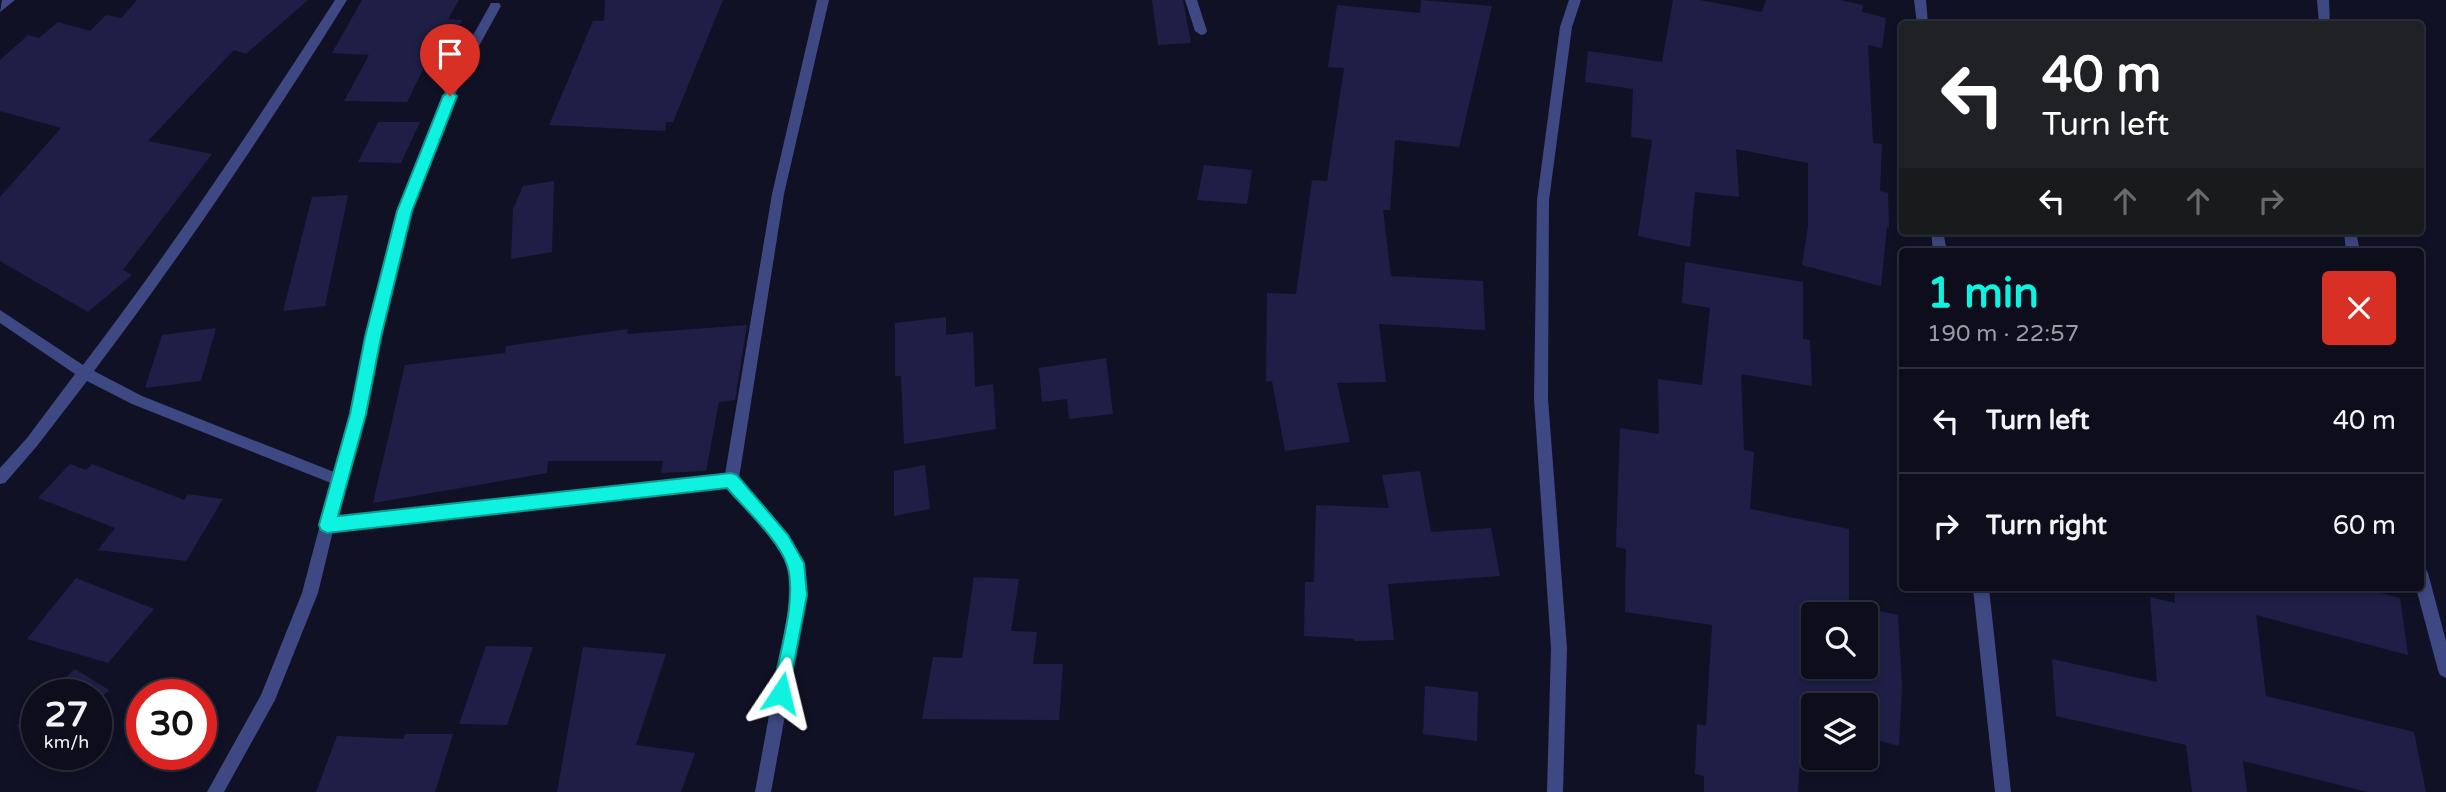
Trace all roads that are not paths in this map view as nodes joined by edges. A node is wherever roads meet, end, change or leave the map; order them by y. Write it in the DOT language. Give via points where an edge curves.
graph roads {
  1 [pos="9,0"];
  2 [pos="341,0"];
  3 [pos="823,0"];
  4 [pos="1191,0"];
  5 [pos="1575,0"];
  6 [pos="1920,0"];
  7 [pos="2323,0"];
  8 [pos="495,6"];
  9 [pos="0,8"];
  10 [pos="1923,21"];
  11 [pos="2325,21"];
  12 [pos="1201,31"];
  13 [pos="0,316"];
  14 [pos="83,372"];
  15 [pos="0,478"];
  16 [pos="339,480"];
  17 [pos="731,480"];
  18 [pos="327,525"];
  19 [pos="2424,588"];
  20 [pos="1981,591"];
  21 [pos="2446,670"];
  22 [pos="215,792"];
  23 [pos="763,792"];
  24 [pos="1555,792"];
  25 [pos="2003,792"];
  1 -- 9 [label="street"];
  2 -- 14 [label="street" via="146,292"];
  3 -- 17 [label="street" via="778,194"];
  4 -- 12 [label="street"];
  5 -- 24 [label="street" via="1566,27 1543,200 1541,399 1559,648"];
  6 -- 10 [label="street"];
  7 -- 11 [label="street"];
  8 -- 16 [label="street" via="457,75 404,211"];
  13 -- 14 [label="street"];
  14 -- 15 [label="street"];
  14 -- 16 [label="street" via="137,400"];
  16 -- 18 [label="street"];
  17 -- 18 [label="street"];
  17 -- 23 [label="street" via="782,541 795,563 798,584"];
  18 -- 22 [label="street" via="310,593 267,700"];
  19 -- 21 [label="street"];
  20 -- 25 [label="street"];
}
